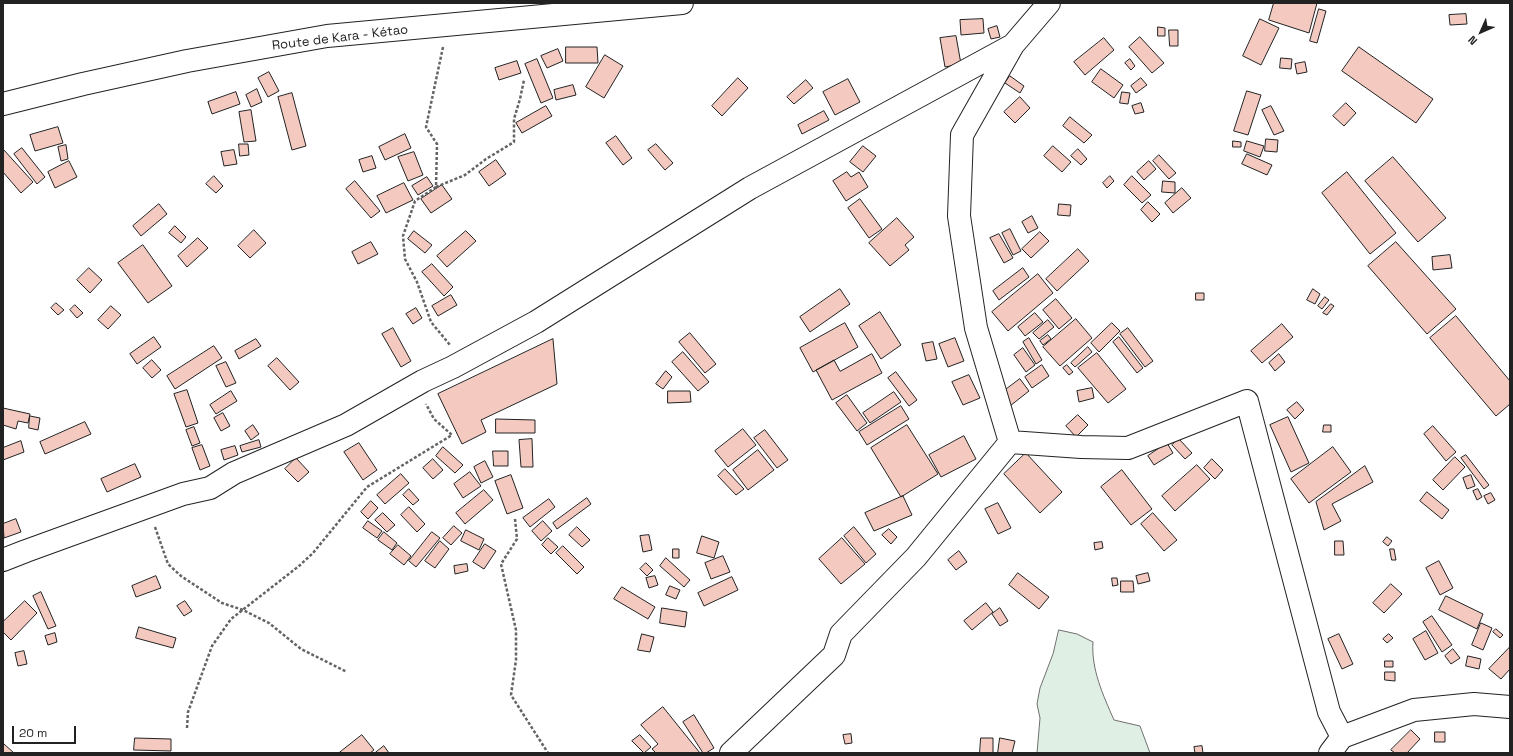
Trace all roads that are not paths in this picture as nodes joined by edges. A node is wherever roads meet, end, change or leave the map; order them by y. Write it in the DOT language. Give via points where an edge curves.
graph roads {
  1 [pos="682,3"];
  2 [pos="1049,3"];
  3 [pos="1013,45"];
  4 [pos="3,104"];
  5 [pos="1010,442"];
  6 [pos="3,560"];
  7 [pos="1510,706"];
  8 [pos="1336,745"];
  9 [pos="731,753"];
  1 -- 4 [label="street, Route de Kara - Kétao" via="327,36 187,61"];
  2 -- 3 [label="street"];
  3 -- 5 [label="street" via="962,135 959,216 976,328"];
  3 -- 6 [label="street" via="750,188 536,322 346,425 234,473 210,488 183,494"];
  5 -- 8 [label="street" via="1128,448 1247,401"];
  5 -- 9 [label="street" via="916,557 841,634 834,655"];
  7 -- 8 [label="street" via="1474,704 1414,710"];
}
